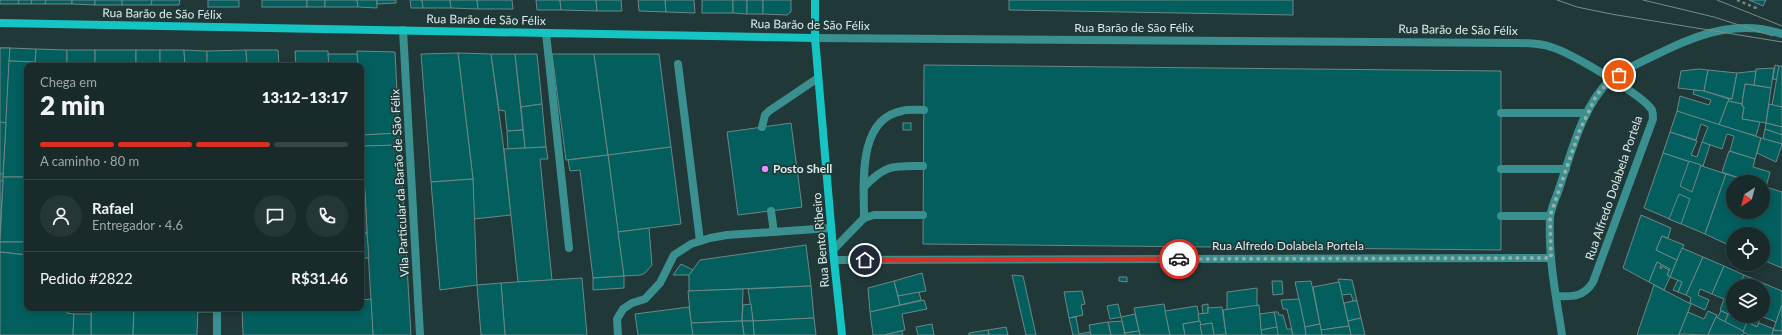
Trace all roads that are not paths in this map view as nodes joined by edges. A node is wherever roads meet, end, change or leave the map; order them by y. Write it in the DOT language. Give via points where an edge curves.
graph roads {
  1 [pos="815,0"];
  2 [pos="0,23"];
  3 [pos="403,30"];
  4 [pos="546,33"];
  5 [pos="1782,34"];
  6 [pos="815,38"];
  7 [pos="678,64"];
  8 [pos="818,78"];
  9 [pos="1611,79"];
  10 [pos="924,110"];
  11 [pos="1501,113"];
  12 [pos="1587,113"];
  13 [pos="762,127"];
  14 [pos="923,166"];
  15 [pos="1501,169"];
  16 [pos="1566,169"];
  17 [pos="864,187"];
  18 [pos="771,211"];
  19 [pos="923,215"];
  20 [pos="1501,216"];
  21 [pos="1550,216"];
  22 [pos="864,218"];
  23 [pos="831,228"];
  24 [pos="774,232"];
  25 [pos="700,241"];
  26 [pos="569,248"];
  27 [pos="833,250"];
  28 [pos="1551,258"];
  29 [pos="834,260"];
  30 [pos="1556,296"];
  31 [pos="217,311"];
  32 [pos="217,335"];
  33 [pos="420,335"];
  34 [pos="618,335"];
  35 [pos="842,335"];
  36 [pos="1562,335"];
  1 -- 6 [label="street, Rua Bento Ribeiro"];
  2 -- 3 [label="street, Rua Barão de São Félix"];
  3 -- 4 [label="street, Rua Barão de São Félix"];
  3 -- 33 [label="street, Vila Particular da Barão de São Félix"];
  4 -- 6 [label="street, Rua Barão de São Félix"];
  4 -- 26 [label="street"];
  5 -- 9 [label="street" via="1764,28 1750,27 1714,32 1678,43"];
  6 -- 8 [label="street, Rua Bento Ribeiro"];
  6 -- 9 [label="street, Rua Barão de São Félix" via="1533,44 1563,51"];
  7 -- 25 [label="street"];
  8 -- 13 [label="street" via="769,110"];
  8 -- 23 [label="street, Rua Bento Ribeiro"];
  9 -- 12 [label="street" via="1596,96"];
  9 -- 30 [label="street, Rua Alfredo Dolabela Portela" via="1652,110 1652,123 1593,282 1580,295"];
  10 -- 17 [label="street" via="892,114 876,129 869,141 866,155"];
  11 -- 12 [label="street"];
  12 -- 16 [label="street"];
  14 -- 17 [label="street" via="889,167 878,173"];
  15 -- 16 [label="street"];
  16 -- 21 [label="street"];
  17 -- 22 [label="street"];
  18 -- 24 [label="street"];
  19 -- 22 [label="street" via="874,215"];
  20 -- 21 [label="street"];
  21 -- 28 [label="street"];
  22 -- 27 [label="street"];
  23 -- 24 [label="street"];
  23 -- 27 [label="street, Rua Bento Ribeiro"];
  24 -- 25 [label="street"];
  25 -- 34 [label="street" via="674,255 660,283 645,299 623,309 617,319"];
  27 -- 29 [label="street, Rua Bento Ribeiro"];
  28 -- 29 [label="street, Rua Alfredo Dolabela Portela"];
  28 -- 30 [label="street"];
  29 -- 35 [label="street, Rua Bento Ribeiro"];
  30 -- 36 [label="street"];
  31 -- 32 [label="street"];
}
